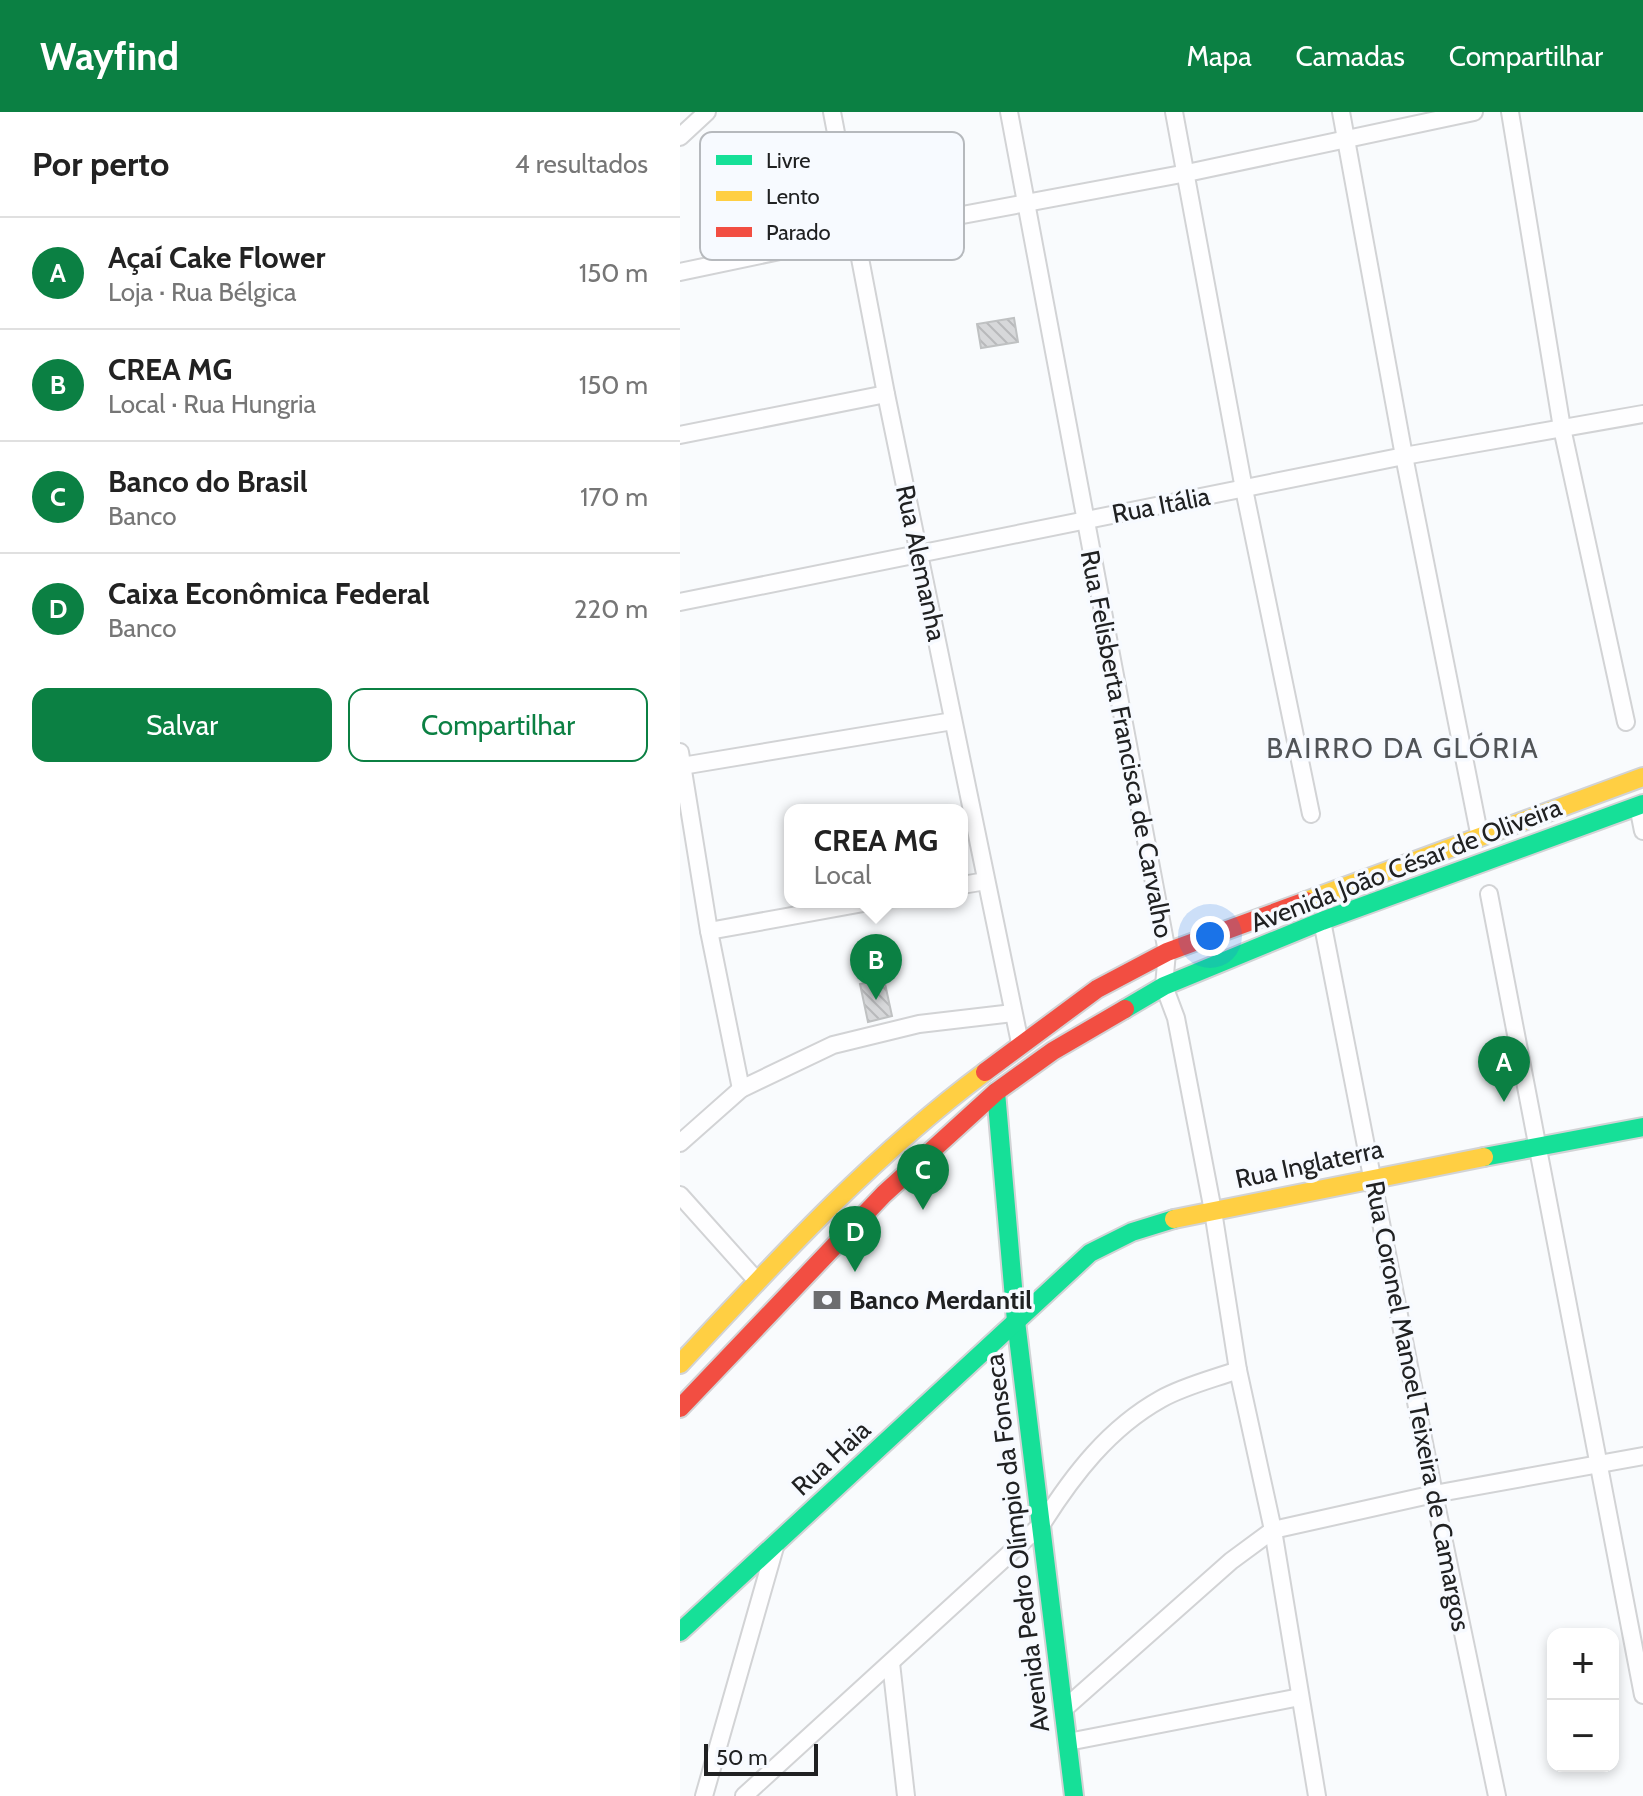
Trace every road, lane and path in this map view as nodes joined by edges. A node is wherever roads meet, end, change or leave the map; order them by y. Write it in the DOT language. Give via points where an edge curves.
graph roads {
  1 [pos="707,112"];
  2 [pos="832,112"];
  3 [pos="1009,112"];
  4 [pos="1174,112"];
  5 [pos="1341,112"];
  6 [pos="1474,112"];
  7 [pos="1510,112"];
  8 [pos="836,132"];
  9 [pos="680,137"];
  10 [pos="1347,139"];
  11 [pos="1187,173"];
  12 [pos="1027,203"];
  13 [pos="964,215"];
  14 [pos="737,260"];
  15 [pos="860,260"];
  16 [pos="680,272"];
  17 [pos="886,394"];
  18 [pos="1643,414"];
  19 [pos="1562,428"];
  20 [pos="680,435"];
  21 [pos="1404,456"];
  22 [pos="1244,489"];
  23 [pos="1084,519"];
  24 [pos="919,552"];
  25 [pos="680,602"];
  26 [pos="953,721"];
  27 [pos="1626,722"];
  28 [pos="681,759"];
  29 [pos="1643,777"];
  30 [pos="1641,805"];
  31 [pos="1311,814"];
  32 [pos="1643,831"];
  33 [pos="1480,838"];
  34 [pos="986,881"];
  35 [pos="968,884"];
  36 [pos="1489,894"];
  37 [pos="836,908"];
  38 [pos="1322,921"];
  39 [pos="709,931"];
  40 [pos="1167,952"];
  41 [pos="1201,971"];
  42 [pos="1164,986"];
  43 [pos="1013,1013"];
  44 [pos="1020,1043"];
  45 [pos="741,1089"];
  46 [pos="996,1092"];
  47 [pos="1643,1127"];
  48 [pos="680,1143"];
  49 [pos="1536,1148"];
  50 [pos="1372,1177"];
  51 [pos="680,1195"];
  52 [pos="1213,1211"];
  53 [pos="757,1281"];
  54 [pos="1016,1321"];
  55 [pos="680,1364"];
  56 [pos="1238,1370"];
  57 [pos="680,1376"];
  58 [pos="703,1383"];
  59 [pos="680,1408"];
  60 [pos="1643,1456"];
  61 [pos="1599,1463"];
  62 [pos="1434,1494"];
  63 [pos="1042,1524"];
  64 [pos="1273,1530"];
  65 [pos="775,1547"];
  66 [pos="680,1632"];
  67 [pos="1637,1632"];
  68 [pos="891,1663"];
  69 [pos="1643,1695"];
  70 [pos="1300,1697"];
  71 [pos="1064,1709"];
  72 [pos="1068,1742"];
  73 [pos="1079,1794"];
  74 [pos="704,1796"];
  75 [pos="744,1796"];
  76 [pos="906,1796"];
  77 [pos="1317,1796"];
  78 [pos="1497,1796"];
  1 -- 9 [label="street"];
  2 -- 8 [label="street, Rua Alemanha"];
  3 -- 12 [label="street, Rua Felisberta Francisca de Carvalho"];
  4 -- 11 [label="street"];
  5 -- 10 [label="street"];
  6 -- 10 [label="street"];
  7 -- 19 [label="street"];
  10 -- 11 [label="street"];
  10 -- 21 [label="street"];
  11 -- 12 [label="street"];
  11 -- 22 [label="street"];
  12 -- 13 [label="street"];
  12 -- 23 [label="street, Rua Felisberta Francisca de Carvalho"];
  14 -- 16 [label="street"];
  15 -- 17 [label="street, Rua Alemanha"];
  17 -- 20 [label="street"];
  17 -- 24 [label="street, Rua Alemanha"];
  18 -- 19 [label="street, Rua Itália"];
  19 -- 21 [label="street, Rua Itália"];
  19 -- 27 [label="street"];
  21 -- 22 [label="street, Rua Itália"];
  21 -- 33 [label="street"];
  22 -- 23 [label="street, Rua Itália"];
  22 -- 31 [label="street"];
  23 -- 24 [label="street, Rua Itália"];
  23 -- 40 [label="street, Rua Felisberta Francisca de Carvalho"];
  24 -- 25 [label="street, Rua Itália"];
  24 -- 26 [label="street, Rua Alemanha"];
  26 -- 28 [label="street"];
  26 -- 34 [label="street, Rua Alemanha"];
  28 -- 39 [label="street"];
  29 -- 33 [label="main road, Avenida João César de Oliveira"];
  30 -- 32 [label="street"];
  30 -- 38 [label="main road, Avenida João César de Oliveira"];
  33 -- 40 [label="main road, Avenida João César de Oliveira"];
  34 -- 35 [label="street"];
  34 -- 43 [label="street, Rua Alemanha"];
  36 -- 49 [label="street"];
  37 -- 39 [label="street"];
  38 -- 41 [label="main road, Avenida João César de Oliveira"];
  38 -- 50 [label="street, Rua Coronel Manoel Teixeira de Camargos"];
  39 -- 45 [label="street"];
  40 -- 41 [label="street" via="1178,964"];
  40 -- 42 [label="street, Rua Felisberta Francisca de Carvalho"];
  40 -- 44 [label="main road, Avenida João César de Oliveira" via="1097,989"];
  41 -- 42 [label="main road, Avenida João César de Oliveira"];
  42 -- 46 [label="main road, Avenida João César de Oliveira" via="1053,1051"];
  42 -- 52 [label="street" via="1176,1018"];
  43 -- 44 [label="street, Rua Alemanha"];
  43 -- 45 [label="street" via="919,1024 833,1045"];
  44 -- 53 [label="main road, Avenida João César de Oliveira" via="866,1171"];
  45 -- 48 [label="street"];
  46 -- 54 [label="main road, Avenida Pedro Olímpio da Fonseca"];
  46 -- 58 [label="main road, Avenida João César de Oliveira" via="884,1194"];
  47 -- 49 [label="main road, Rua Inglaterra"];
  49 -- 50 [label="main road, Rua Inglaterra"];
  49 -- 61 [label="street"];
  50 -- 52 [label="main road, Rua Inglaterra"];
  50 -- 62 [label="street, Rua Coronel Manoel Teixeira de Camargos"];
  51 -- 53 [label="street"];
  52 -- 54 [label="main road, Rua Inglaterra" via="1114,1238 1090,1253"];
  52 -- 56 [label="street"];
  53 -- 55 [label="main road, Avenida João César de Oliveira"];
  54 -- 63 [label="main road, Avenida Pedro Olímpio da Fonseca"];
  54 -- 65 [label="main road, Rua Haia"];
  56 -- 63 [label="street" via="1164,1397 1130,1418 1071,1478"];
  56 -- 64 [label="street"];
  57 -- 58 [label="main road"];
  58 -- 59 [label="main road, Avenida João César de Oliveira"];
  60 -- 61 [label="street"];
  61 -- 62 [label="street"];
  61 -- 67 [label="street"];
  62 -- 64 [label="street"];
  62 -- 78 [label="street, Rua Coronel Manoel Teixeira de Camargos"];
  63 -- 68 [label="street"];
  63 -- 71 [label="main road, Avenida Pedro Olímpio da Fonseca"];
  64 -- 70 [label="street"];
  64 -- 71 [label="street"];
  65 -- 66 [label="main road, Rua Haia"];
  65 -- 74 [label="street"];
  67 -- 69 [label="street"];
  68 -- 75 [label="street"];
  68 -- 76 [label="street"];
  70 -- 72 [label="street"];
  70 -- 77 [label="street"];
  71 -- 72 [label="main road, Avenida Pedro Olímpio da Fonseca"];
  72 -- 73 [label="main road, Avenida Pedro Olímpio da Fonseca"];
}
